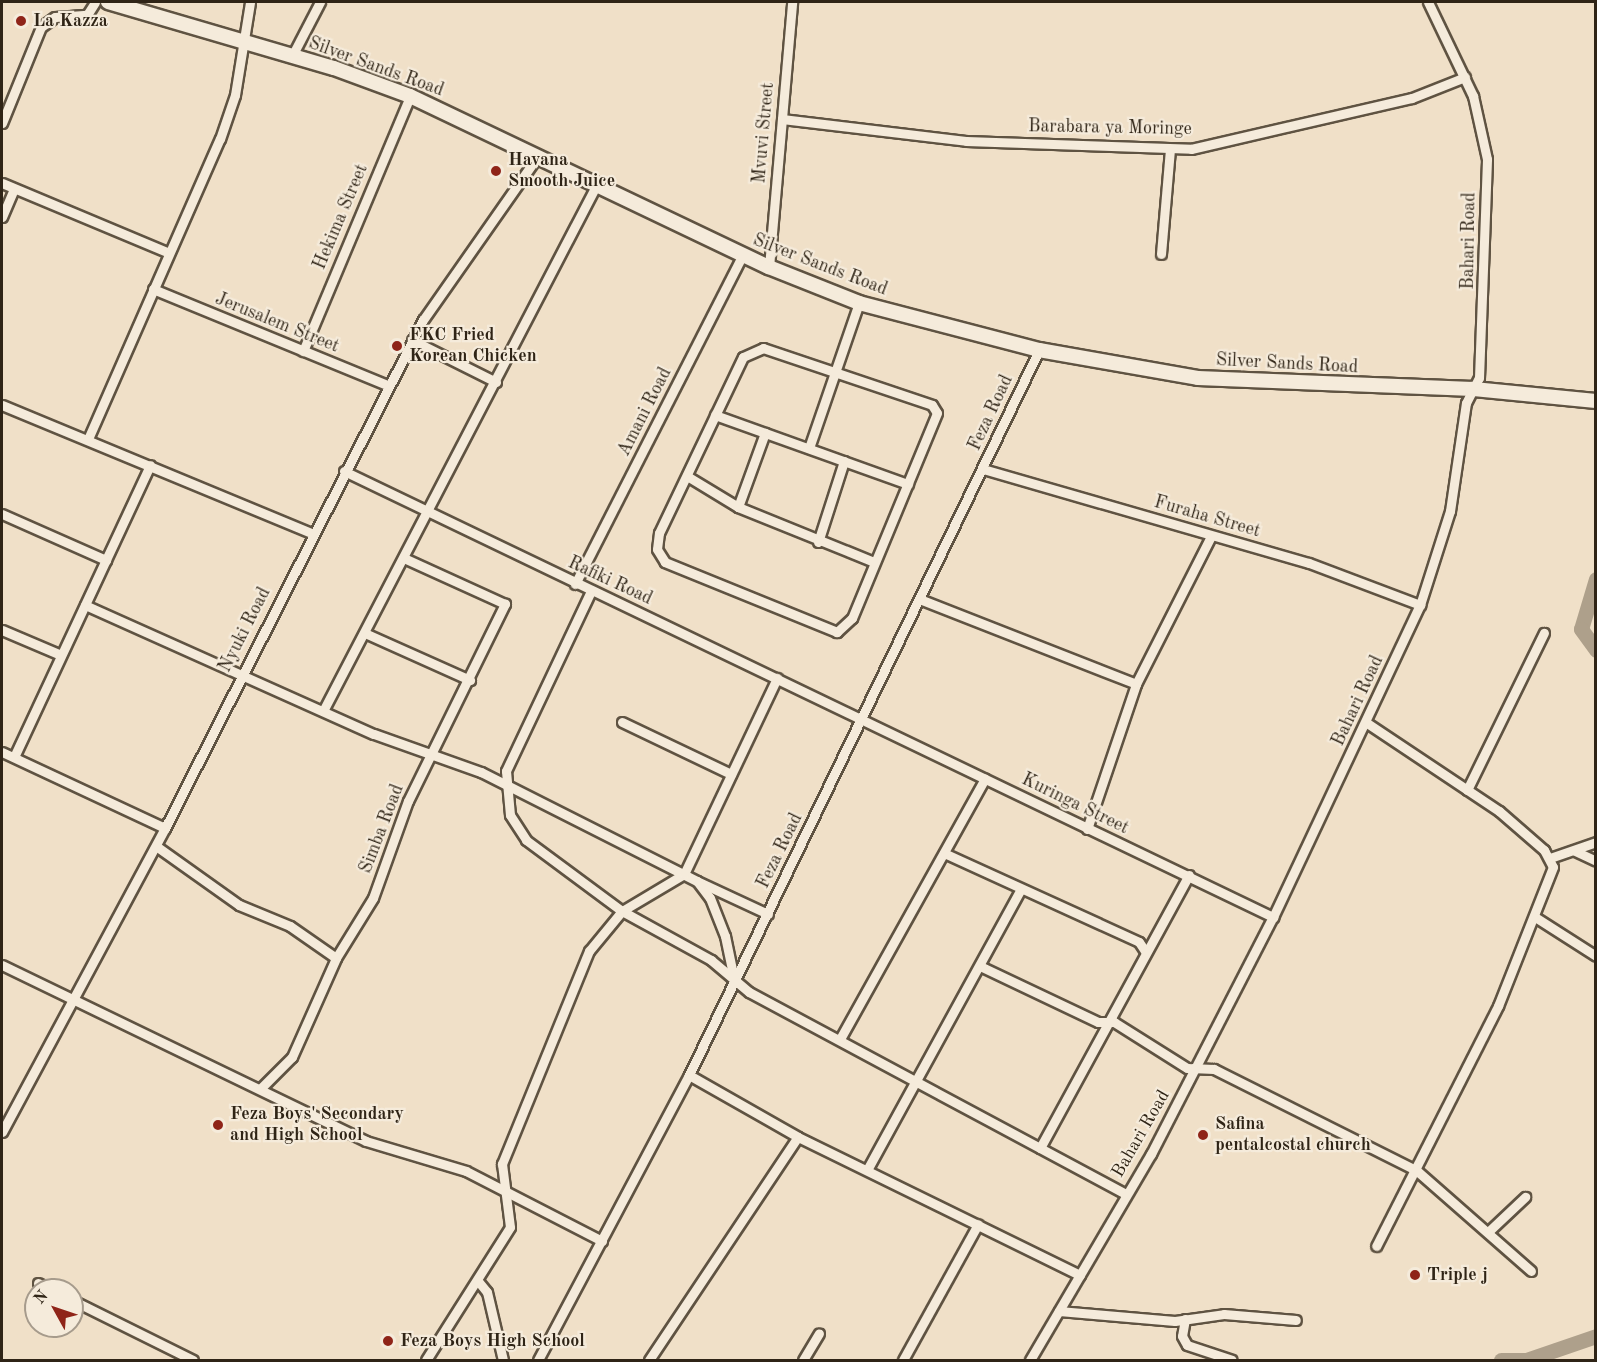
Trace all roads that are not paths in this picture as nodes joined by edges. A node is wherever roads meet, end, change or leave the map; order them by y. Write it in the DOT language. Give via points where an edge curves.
graph roads {
  1 [pos="95,2"];
  2 [pos="108,2"];
  3 [pos="250,2"];
  4 [pos="320,2"];
  5 [pos="792,2"];
  6 [pos="1428,2"];
  7 [pos="244,41"];
  8 [pos="292,56"];
  9 [pos="1466,77"];
  10 [pos="410,96"];
  11 [pos="782,119"];
  12 [pos="2,123"];
  13 [pos="1170,149"];
  14 [pos="538,156"];
  15 [pos="2,183"];
  16 [pos="597,184"];
  17 [pos="14,189"];
  18 [pos="2,217"];
  19 [pos="169,253"];
  20 [pos="743,254"];
  21 [pos="1161,254"];
  22 [pos="769,267"];
  23 [pos="153,289"];
  24 [pos="859,303"];
  25 [pos="412,340"];
  26 [pos="1039,350"];
  27 [pos="303,351"];
  28 [pos="836,370"];
  29 [pos="496,382"];
  30 [pos="389,386"];
  31 [pos="1473,389"];
  32 [pos="1595,401"];
  33 [pos="2,405"];
  34 [pos="715,415"];
  35 [pos="765,433"];
  36 [pos="88,439"];
  37 [pos="809,448"];
  38 [pos="844,461"];
  39 [pos="150,465"];
  40 [pos="982,469"];
  41 [pos="344,471"];
  42 [pos="687,476"];
  43 [pos="908,484"];
  44 [pos="738,507"];
  45 [pos="2,514"];
  46 [pos="427,514"];
  47 [pos="313,534"];
  48 [pos="1211,536"];
  49 [pos="818,542"];
  50 [pos="406,559"];
  51 [pos="106,560"];
  52 [pos="874,562"];
  53 [pos="575,584"];
  54 [pos="591,591"];
  55 [pos="922,600"];
  56 [pos="1420,604"];
  57 [pos="85,605"];
  58 [pos="2,630"];
  59 [pos="1544,633"];
  60 [pos="367,634"];
  61 [pos="61,655"];
  62 [pos="242,674"];
  63 [pos="777,678"];
  64 [pos="470,680"];
  65 [pos="1136,684"];
  66 [pos="323,711"];
  67 [pos="862,721"];
  68 [pos="622,722"];
  69 [pos="1367,723"];
  70 [pos="2,752"];
  71 [pos="432,754"];
  72 [pos="14,757"];
  73 [pos="731,774"];
  74 [pos="985,779"];
  75 [pos="504,784"];
  76 [pos="1467,790"];
  77 [pos="165,828"];
  78 [pos="1087,829"];
  79 [pos="1596,842"];
  80 [pos="156,846"];
  81 [pos="1575,851"];
  82 [pos="944,853"];
  83 [pos="1550,858"];
  84 [pos="1596,861"];
  85 [pos="684,874"];
  86 [pos="1189,875"];
  87 [pos="697,881"];
  88 [pos="1021,889"];
  89 [pos="622,911"];
  90 [pos="768,914"];
  91 [pos="1272,917"];
  92 [pos="1536,917"];
  93 [pos="1145,951"];
  94 [pos="1596,956"];
  95 [pos="336,958"];
  96 [pos="2,965"];
  97 [pos="982,967"];
  98 [pos="735,981"];
  99 [pos="73,995"];
  100 [pos="1106,1022"];
  101 [pos="840,1039"];
  102 [pos="1198,1067"];
  103 [pos="690,1075"];
  104 [pos="916,1081"];
  105 [pos="260,1089"];
  106 [pos="2,1132"];
  107 [pos="798,1137"];
  108 [pos="1040,1148"];
  109 [pos="867,1170"];
  110 [pos="1416,1170"];
  111 [pos="503,1194"];
  112 [pos="1125,1194"];
  113 [pos="1525,1197"];
  114 [pos="978,1224"];
  115 [pos="1489,1231"];
  116 [pos="602,1241"];
  117 [pos="1376,1246"];
  118 [pos="1531,1271"];
  119 [pos="1080,1275"];
  120 [pos="478,1281"];
  121 [pos="84,1306"];
  122 [pos="1059,1311"];
  123 [pos="1185,1319"];
  124 [pos="1296,1320"];
  125 [pos="819,1332"];
  126 [pos="190,1360"];
  127 [pos="426,1360"];
  128 [pos="503,1360"];
  129 [pos="538,1360"];
  130 [pos="649,1360"];
  131 [pos="803,1360"];
  132 [pos="903,1360"];
  133 [pos="1030,1360"];
  134 [pos="1232,1360"];
  1 -- 12 [label="street" via="87,15 55,16 41,27"];
  2 -- 7 [label="street, Silver Sands Road"];
  3 -- 7 [label="street"];
  4 -- 8 [label="street"];
  5 -- 11 [label="street, Mvuvi Street"];
  6 -- 9 [label="street, Bahari Road"];
  7 -- 8 [label="street, Silver Sands Road"];
  7 -- 19 [label="street" via="235,95 220,139"];
  8 -- 10 [label="street, Silver Sands Road"];
  9 -- 13 [label="street, Barabara ya Moringe" via="1412,98"];
  9 -- 31 [label="street, Bahari Road" via="1483,127 1487,170 1484,315"];
  10 -- 14 [label="street, Silver Sands Road"];
  10 -- 27 [label="street, Hekima Street"];
  11 -- 13 [label="street, Barabara ya Moringe" via="943,139"];
  11 -- 22 [label="street, Mvuvi Street"];
  13 -- 21 [label="street"];
  14 -- 16 [label="street, Silver Sands Road"];
  14 -- 25 [label="street, Nyuki Road"];
  15 -- 17 [label="street"];
  16 -- 20 [label="street, Silver Sands Road"];
  16 -- 29 [label="street"];
  17 -- 18 [label="street"];
  17 -- 19 [label="street"];
  19 -- 23 [label="street"];
  20 -- 22 [label="street, Silver Sands Road"];
  20 -- 53 [label="street, Amani Road"];
  22 -- 24 [label="street, Silver Sands Road"];
  23 -- 27 [label="street, Jerusalem Street"];
  23 -- 36 [label="street"];
  24 -- 26 [label="street, Silver Sands Road"];
  24 -- 28 [label="street"];
  25 -- 29 [label="street"];
  25 -- 30 [label="street, Nyuki Road"];
  26 -- 31 [label="street, Silver Sands Road" via="1198,378"];
  26 -- 40 [label="street, Feza Road"];
  27 -- 30 [label="street, Jerusalem Street"];
  28 -- 34 [label="street" via="763,348 752,349"];
  28 -- 37 [label="street"];
  28 -- 43 [label="street" via="935,408 936,423"];
  29 -- 46 [label="street"];
  30 -- 41 [label="street, Nyuki Road"];
  31 -- 32 [label="street, Silver Sands Road"];
  31 -- 56 [label="street, Bahari Road" via="1450,512"];
  33 -- 36 [label="street"];
  34 -- 35 [label="street"];
  34 -- 42 [label="street"];
  35 -- 37 [label="street"];
  35 -- 44 [label="street"];
  36 -- 39 [label="street"];
  37 -- 38 [label="street"];
  38 -- 43 [label="street"];
  38 -- 49 [label="street"];
  39 -- 47 [label="street"];
  39 -- 51 [label="street"];
  40 -- 48 [label="street, Furaha Street"];
  40 -- 55 [label="street, Feza Road"];
  41 -- 46 [label="street, Rafiki Road"];
  41 -- 47 [label="street, Nyuki Road"];
  42 -- 44 [label="street"];
  42 -- 52 [label="street" via="658,533 657,549 665,562 830,633 849,624"];
  43 -- 52 [label="street"];
  44 -- 49 [label="street"];
  45 -- 51 [label="street"];
  46 -- 50 [label="street"];
  46 -- 53 [label="street, Rafiki Road"];
  47 -- 62 [label="street, Nyuki Road"];
  48 -- 56 [label="street, Furaha Street" via="1350,576"];
  48 -- 65 [label="street"];
  49 -- 52 [label="street"];
  50 -- 60 [label="street"];
  50 -- 64 [label="street, Simba Road" via="505,604"];
  51 -- 57 [label="street"];
  53 -- 54 [label="street, Rafiki Road"];
  54 -- 63 [label="street, Rafiki Road"];
  54 -- 75 [label="street"];
  55 -- 65 [label="street"];
  55 -- 67 [label="street, Feza Road"];
  56 -- 69 [label="street, Bahari Road"];
  57 -- 61 [label="street"];
  57 -- 62 [label="street"];
  58 -- 61 [label="street"];
  59 -- 76 [label="street"];
  60 -- 64 [label="street"];
  60 -- 66 [label="street"];
  61 -- 72 [label="street"];
  62 -- 66 [label="street"];
  62 -- 77 [label="street, Nyuki Road"];
  63 -- 67 [label="street, Rafiki Road"];
  63 -- 73 [label="street"];
  64 -- 71 [label="street, Simba Road"];
  65 -- 78 [label="street"];
  66 -- 71 [label="street"];
  67 -- 74 [label="street, Kuringa Street"];
  67 -- 90 [label="street, Feza Road"];
  68 -- 73 [label="street"];
  69 -- 76 [label="street"];
  69 -- 91 [label="street, Bahari Road"];
  70 -- 72 [label="street"];
  71 -- 75 [label="street"];
  71 -- 95 [label="street, Simba Road" via="408,801 373,898"];
  72 -- 77 [label="street"];
  73 -- 85 [label="street"];
  74 -- 78 [label="street, Kuringa Street"];
  74 -- 82 [label="street"];
  75 -- 85 [label="street"];
  75 -- 89 [label="street" via="510,815 526,840"];
  76 -- 83 [label="street"];
  77 -- 80 [label="street, Nyuki Road"];
  78 -- 86 [label="street, Kuringa Street"];
  79 -- 81 [label="street"];
  80 -- 95 [label="street" via="239,905 290,926"];
  80 -- 99 [label="street, Nyuki Road"];
  81 -- 83 [label="street"];
  81 -- 84 [label="street"];
  82 -- 88 [label="street"];
  82 -- 101 [label="street"];
  83 -- 92 [label="street" via="1553,877"];
  85 -- 87 [label="street"];
  85 -- 89 [label="street"];
  86 -- 91 [label="street, Kuringa Street"];
  86 -- 93 [label="street"];
  87 -- 90 [label="street"];
  87 -- 98 [label="street" via="710,898 725,936"];
  88 -- 93 [label="street" via="1139,942"];
  88 -- 97 [label="street"];
  89 -- 98 [label="street" via="711,960"];
  89 -- 111 [label="street" via="589,951 544,1053 527,1110 502,1164"];
  90 -- 98 [label="street, Feza Road"];
  91 -- 102 [label="street, Bahari Road"];
  92 -- 94 [label="street"];
  92 -- 110 [label="street"];
  93 -- 100 [label="street"];
  95 -- 105 [label="street, Simba Road" via="292,1057"];
  96 -- 99 [label="street"];
  97 -- 100 [label="street"];
  97 -- 104 [label="street"];
  98 -- 101 [label="street"];
  98 -- 103 [label="street, Feza Road"];
  99 -- 105 [label="street"];
  99 -- 106 [label="street, Nyuki Road"];
  100 -- 102 [label="street" via="1187,1068"];
  100 -- 108 [label="street"];
  101 -- 104 [label="street"];
  102 -- 110 [label="street" via="1214,1069"];
  102 -- 112 [label="street, Bahari Road"];
  103 -- 107 [label="street"];
  103 -- 116 [label="street, Feza Road"];
  104 -- 108 [label="street"];
  104 -- 109 [label="street"];
  105 -- 111 [label="street" via="366,1141 466,1172"];
  107 -- 109 [label="street"];
  107 -- 130 [label="street"];
  108 -- 112 [label="street"];
  109 -- 114 [label="street"];
  110 -- 115 [label="street"];
  110 -- 117 [label="street"];
  111 -- 116 [label="street"];
  111 -- 120 [label="street" via="510,1227"];
  112 -- 119 [label="street, Bahari Road"];
  113 -- 115 [label="street"];
  114 -- 119 [label="street"];
  114 -- 132 [label="street"];
  115 -- 118 [label="street" via="1504,1251"];
  116 -- 129 [label="street, Feza Road"];
  119 -- 122 [label="street, Bahari Road"];
  120 -- 127 [label="street"];
  120 -- 128 [label="street" via="487,1292"];
  121 -- 126 [label="street"];
  122 -- 123 [label="street"];
  122 -- 133 [label="street, Bahari Road"];
  123 -- 124 [label="street" via="1224,1314"];
  123 -- 134 [label="street" via="1182,1336 1187,1345"];
  125 -- 131 [label="street"];
}
